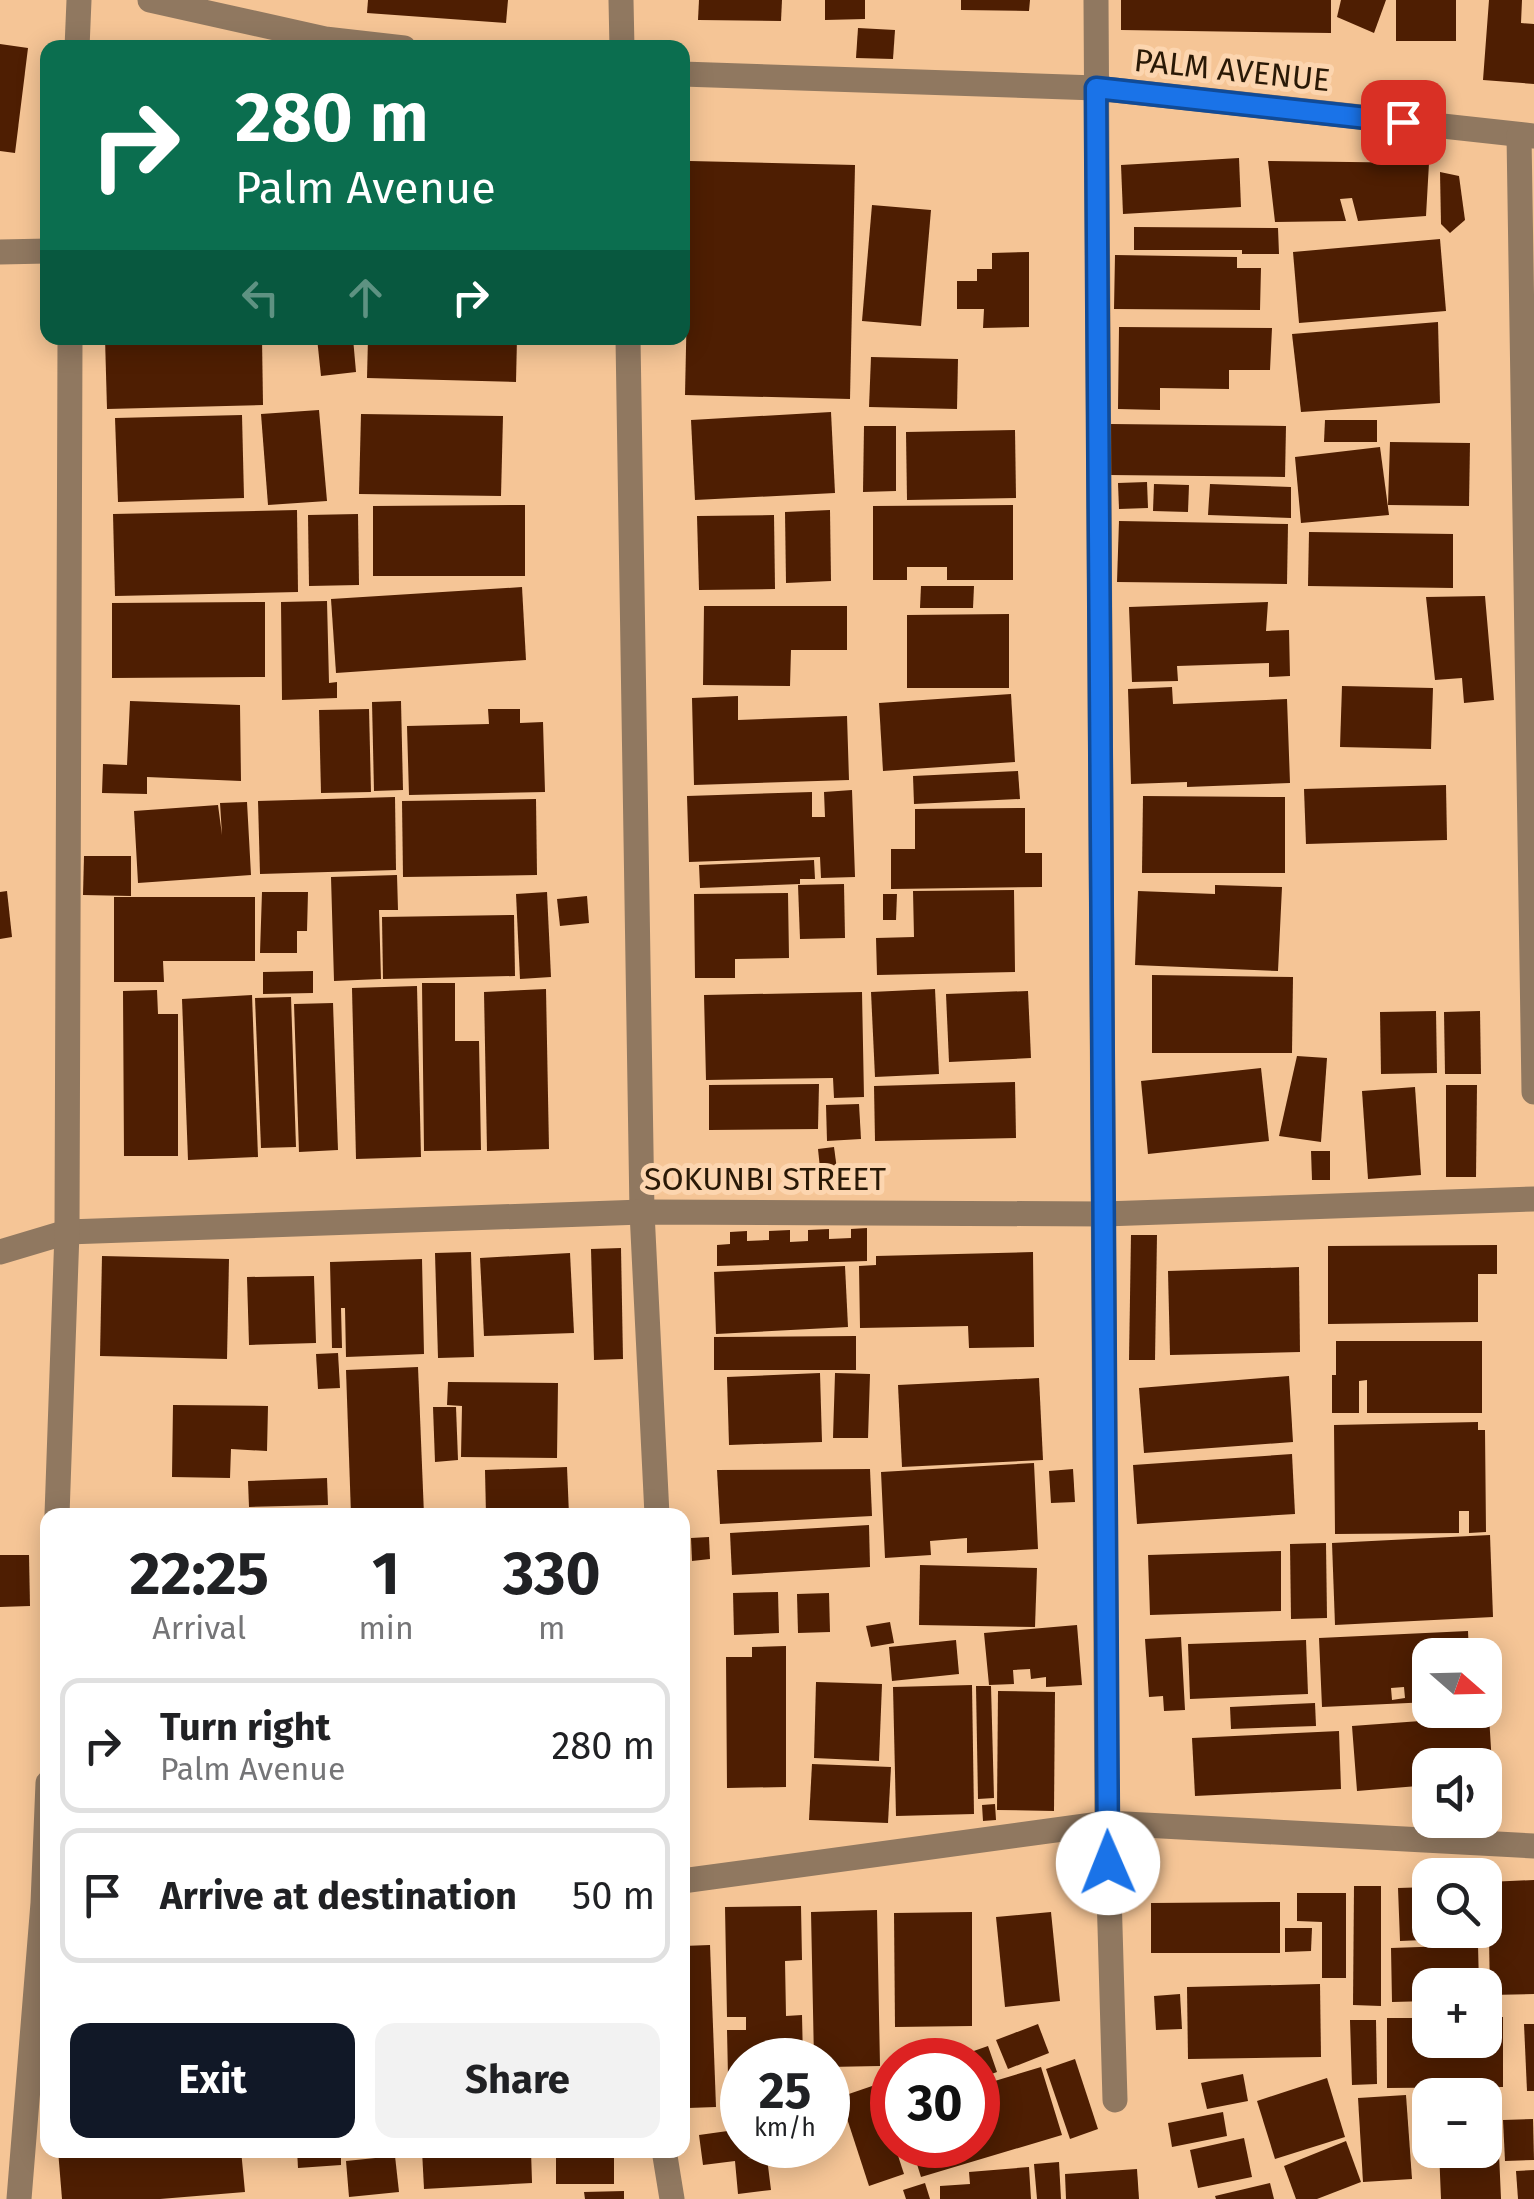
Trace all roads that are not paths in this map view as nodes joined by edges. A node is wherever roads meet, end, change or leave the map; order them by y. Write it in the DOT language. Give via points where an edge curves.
graph roads {
  1 [pos="79,0"];
  2 [pos="150,0"];
  3 [pos="620,0"];
  4 [pos="1096,0"];
  5 [pos="77,40"];
  6 [pos="334,40"];
  7 [pos="622,40"];
  8 [pos="690,74"];
  9 [pos="1096,88"];
  10 [pos="1526,136"];
  11 [pos="40,251"];
  12 [pos="0,252"];
  13 [pos="70,345"];
  14 [pos="628,345"];
  15 [pos="1534,1092"];
  16 [pos="1534,1199"];
  17 [pos="642,1212"];
  18 [pos="1104,1214"];
  19 [pos="66,1232"];
  20 [pos="0,1252"];
  21 [pos="57,1508"];
  22 [pos="657,1508"];
  23 [pos="1107,1824"];
  24 [pos="1534,1846"];
  25 [pos="690,1879"];
  26 [pos="40,1962"];
  27 [pos="1115,2100"];
  28 [pos="665,2158"];
  29 [pos="20,2199"];
  30 [pos="672,2199"];
  1 -- 5 [label="street"];
  2 -- 6 [label="street"];
  3 -- 7 [label="street"];
  4 -- 9 [label="street"];
  8 -- 9 [label="street, PALM AVENUE"];
  9 -- 10 [label="street, PALM AVENUE"];
  9 -- 18 [label="street"];
  10 -- 15 [label="street"];
  11 -- 12 [label="street"];
  13 -- 19 [label="street"];
  14 -- 17 [label="street"];
  16 -- 18 [label="street, SOKUNBI STREET"];
  17 -- 18 [label="street, SOKUNBI STREET"];
  17 -- 19 [label="street, SOKUNBI STREET"];
  17 -- 22 [label="street"];
  18 -- 23 [label="street"];
  19 -- 20 [label="street, SOKUNBI STREET"];
  19 -- 21 [label="street"];
  23 -- 24 [label="street"];
  23 -- 25 [label="street"];
  23 -- 27 [label="street"];
  26 -- 29 [label="street"];
  28 -- 30 [label="street"];
}
